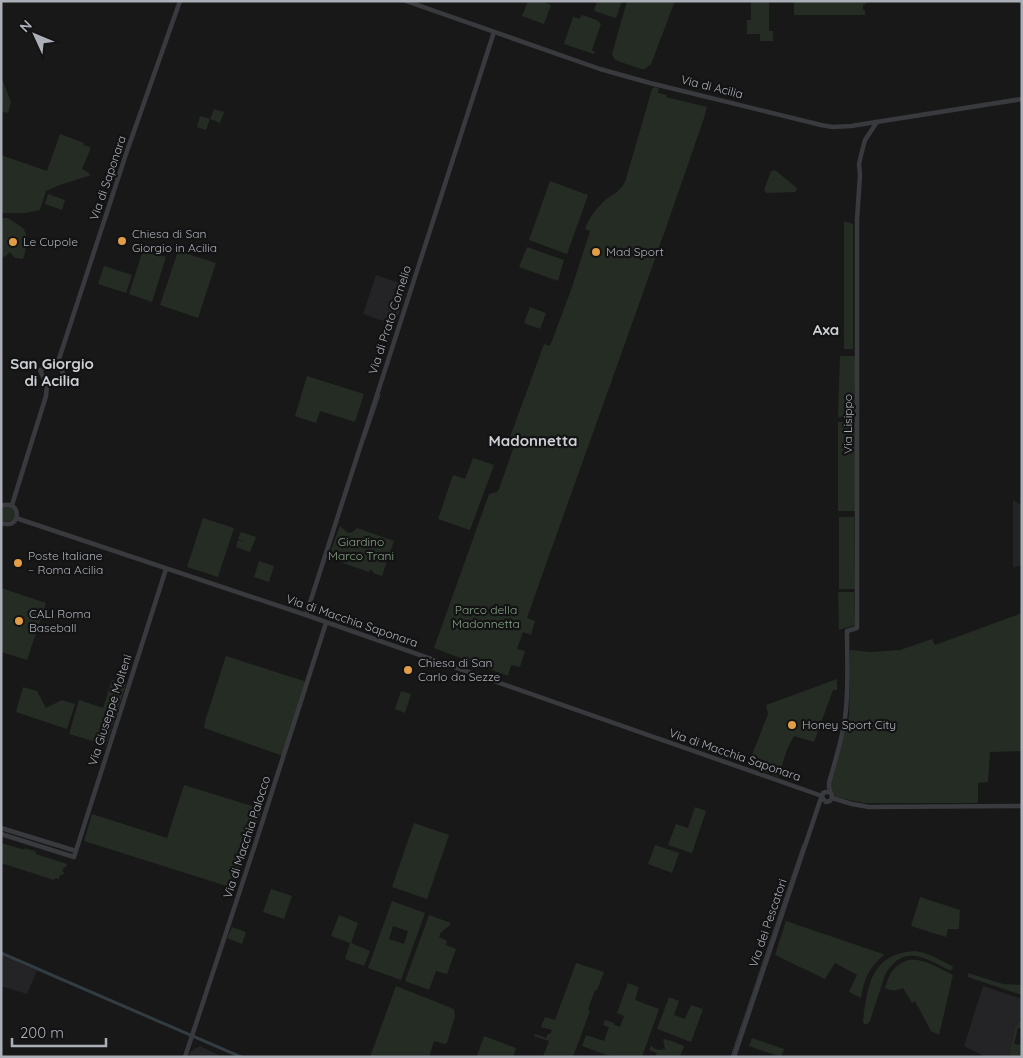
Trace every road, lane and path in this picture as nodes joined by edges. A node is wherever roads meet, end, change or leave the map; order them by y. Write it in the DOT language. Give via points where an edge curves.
graph roads {
  1 [pos="180,1"];
  2 [pos="406,1"];
  3 [pos="494,32"];
  4 [pos="1022,99"];
  5 [pos="877,122"];
  6 [pos="58,362"];
  7 [pos="47,386"];
  8 [pos="12,505"];
  9 [pos="1,506"];
  10 [pos="16,518"];
  11 [pos="1,523"];
  12 [pos="166,569"];
  13 [pos="174,572"];
  14 [pos="163,578"];
  15 [pos="306,615"];
  16 [pos="326,623"];
  17 [pos="822,796"];
  18 [pos="832,796"];
  19 [pos="1022,806"];
  20 [pos="1,828"];
  21 [pos="1,834"];
  22 [pos="76,851"];
  23 [pos="186,1057"];
  24 [pos="734,1057"];
  1 -- 6 [label="street, Via di Saponara"];
  2 -- 3 [label="street, Via di Acilia"];
  3 -- 5 [label="street, Via di Acilia" via="600,69 816,124 843,127"];
  3 -- 15 [label="street, Via di Prato Cornelio"];
  4 -- 5 [label="street, Via di Acilia"];
  5 -- 18 [label="street, Via Lisippo" via="865,140 859,164 856,217 857,628 847,631 847,701 829,782"];
  6 -- 7 [label="street" via="65,378"];
  6 -- 7 [label="street" via="40,370"];
  7 -- 8 [label="street"];
  8 -- 9 [label="street"];
  8 -- 10 [label="street" via="17,512"];
  10 -- 11 [label="street" via="9,525"];
  10 -- 12 [label="street, Via di Macchia Saponara"];
  12 -- 13 [label="street, Via di Macchia Saponara"];
  12 -- 14 [label="street, Via Giuseppe Molteni"];
  13 -- 14 [label="street"];
  13 -- 15 [label="street, Via di Macchia Saponara"];
  14 -- 22 [label="street, Via Giuseppe Molteni"];
  15 -- 16 [label="street, Via di Macchia Saponara"];
  16 -- 17 [label="street, Via di Macchia Saponara"];
  16 -- 23 [label="street, Via di Macchia Palocco"];
  17 -- 18 [label="street" via="829,792"];
  17 -- 18 [label="street" via="826,802"];
  17 -- 24 [label="street, Via dei Pescatori"];
  18 -- 19 [label="street" via="871,807"];
  20 -- 22 [label="street"];
  21 -- 22 [label="street, Via Giuseppe Molteni" via="74,857"];
}
